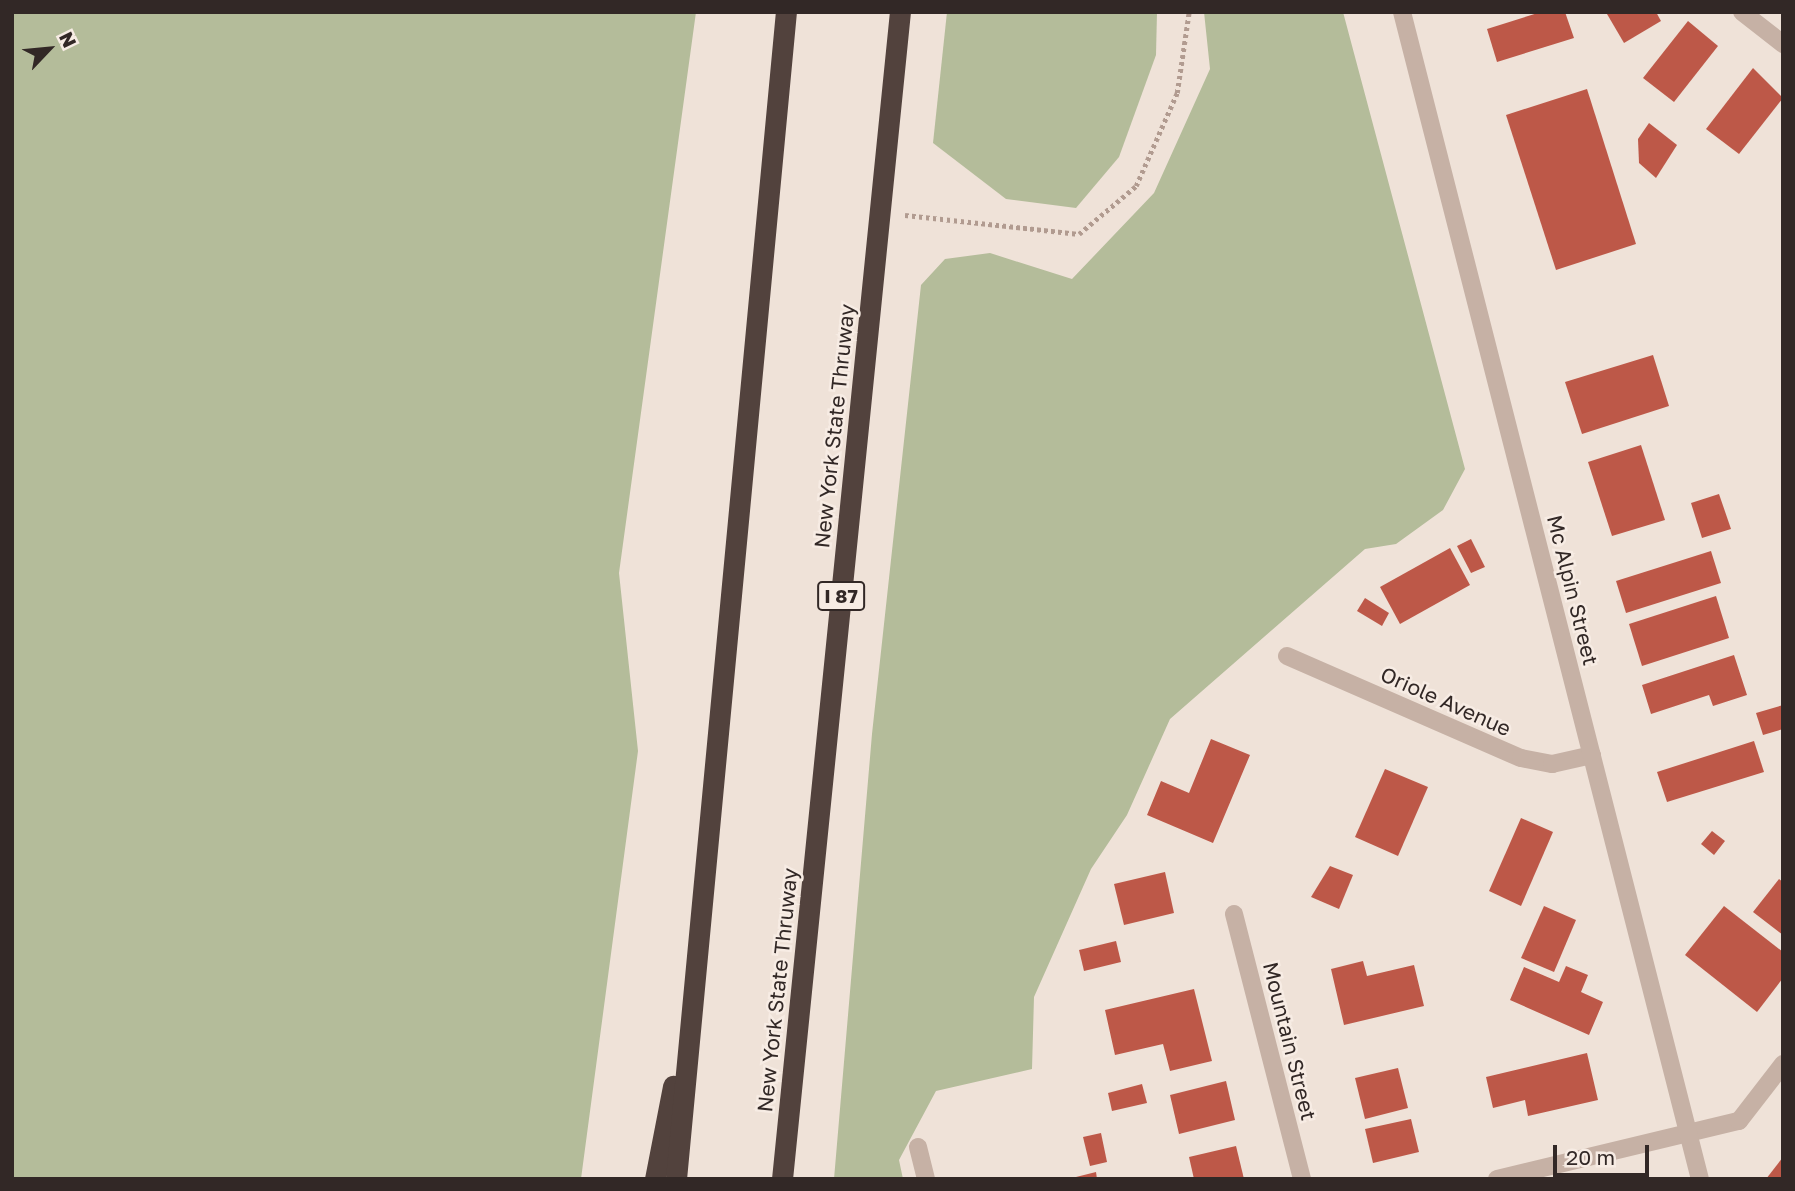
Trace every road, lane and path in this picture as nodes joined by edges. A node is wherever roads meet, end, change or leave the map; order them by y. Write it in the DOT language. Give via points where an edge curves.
graph roads {
  1 [pos="786,12"];
  2 [pos="900,12"];
  3 [pos="1189,12"];
  4 [pos="1402,12"];
  5 [pos="1742,12"];
  6 [pos="1783,44"];
  7 [pos="880,212"];
  8 [pos="1287,656"];
  9 [pos="1591,755"];
  10 [pos="1234,914"];
  11 [pos="697,960"];
  12 [pos="1783,1064"];
  13 [pos="1688,1133"];
  14 [pos="918,1147"];
  15 [pos="655,1179"];
  16 [pos="676,1179"];
  17 [pos="782,1179"];
  18 [pos="926,1179"];
  19 [pos="1302,1179"];
  20 [pos="1497,1179"];
  21 [pos="1700,1179"];
  1 -- 11 [label="highway"];
  2 -- 7 [label="highway, New York State Thruway / I 87"];
  3 -- 7 [label="path" via="1177,93 1136,186 1079,234"];
  4 -- 9 [label="street, Mc Alpin Street"];
  5 -- 6 [label="street"];
  7 -- 17 [label="highway, New York State Thruway / I 87"];
  8 -- 9 [label="street, Oriole Avenue" via="1521,758 1552,764"];
  9 -- 13 [label="street, Mc Alpin Street"];
  10 -- 19 [label="street, Mountain Street"];
  11 -- 15 [label="highway"];
  11 -- 16 [label="highway"];
  12 -- 13 [label="street" via="1739,1121"];
  13 -- 20 [label="street"];
  13 -- 21 [label="street, Mc Alpin Street"];
  14 -- 18 [label="street"];
}
